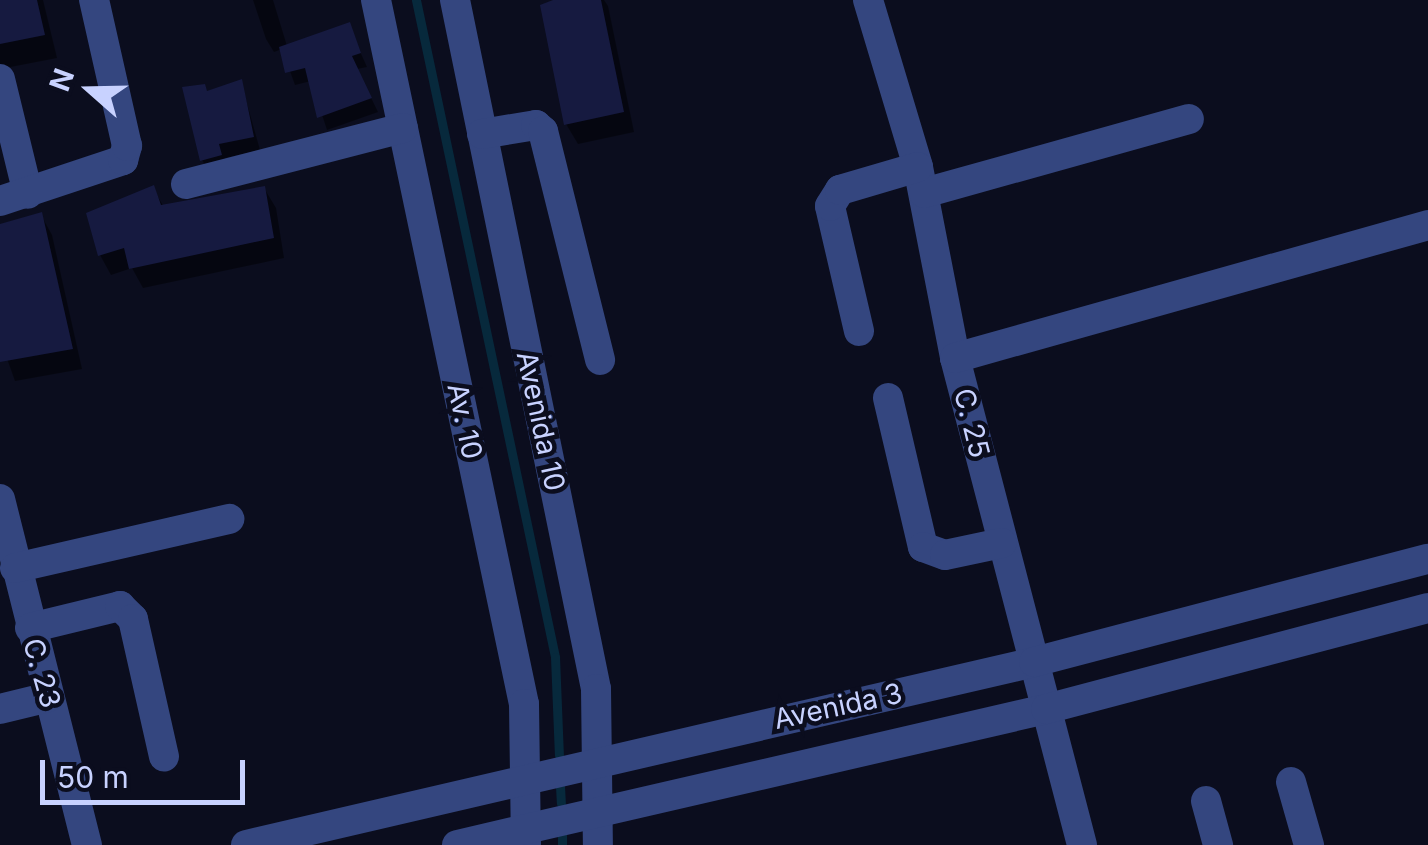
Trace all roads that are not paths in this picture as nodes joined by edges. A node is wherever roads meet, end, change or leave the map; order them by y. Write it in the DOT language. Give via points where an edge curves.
graph roads {
  1 [pos="94,0"];
  2 [pos="376,0"];
  3 [pos="454,0"];
  4 [pos="868,0"];
  5 [pos="0,79"];
  6 [pos="1189,119"];
  7 [pos="403,128"];
  8 [pos="482,134"];
  9 [pos="921,180"];
  10 [pos="186,184"];
  11 [pos="14,198"];
  12 [pos="1428,225"];
  13 [pos="859,332"];
  14 [pos="955,358"];
  15 [pos="600,360"];
  16 [pos="888,398"];
  17 [pos="2,515"];
  18 [pos="229,518"];
  19 [pos="1002,543"];
  20 [pos="1428,559"];
  21 [pos="15,568"];
  22 [pos="1428,608"];
  23 [pos="30,628"];
  24 [pos="1034,662"];
  25 [pos="50,697"];
  26 [pos="0,709"];
  27 [pos="1046,709"];
  28 [pos="164,757"];
  29 [pos="598,759"];
  30 [pos="524,782"];
  31 [pos="1292,782"];
  32 [pos="1206,801"];
  33 [pos="598,808"];
  34 [pos="526,837"];
  35 [pos="87,845"];
  36 [pos="246,845"];
  37 [pos="457,845"];
  38 [pos="598,845"];
  39 [pos="1082,845"];
  40 [pos="1218,845"];
  41 [pos="1309,845"];
  1 -- 11 [label="street" via="127,146 123,160"];
  2 -- 7 [label="street, Av. 10"];
  3 -- 8 [label="street, Avenida 10"];
  4 -- 9 [label="street, C. 25"];
  5 -- 11 [label="street"];
  6 -- 9 [label="street"];
  7 -- 10 [label="street"];
  7 -- 30 [label="street, Av. 10" via="524,704"];
  8 -- 15 [label="street" via="536,125 543,130"];
  8 -- 29 [label="street, Avenida 10" via="596,689"];
  9 -- 13 [label="street" via="840,190 830,206"];
  9 -- 14 [label="street, C. 25"];
  12 -- 14 [label="street"];
  14 -- 19 [label="street, C. 25"];
  16 -- 19 [label="street" via="923,547 945,555"];
  17 -- 21 [label="street, C. 23"];
  18 -- 21 [label="street"];
  19 -- 24 [label="street, C. 25"];
  20 -- 24 [label="street, Avenida 3"];
  21 -- 23 [label="street, C. 23"];
  22 -- 27 [label="street, Avenida 3"];
  23 -- 25 [label="street, C. 23"];
  23 -- 28 [label="street" via="120,606 133,618"];
  24 -- 27 [label="street, C. 25"];
  24 -- 29 [label="street, Avenida 3"];
  25 -- 26 [label="street"];
  25 -- 35 [label="street, C. 23"];
  27 -- 33 [label="street, Avenida 3"];
  27 -- 39 [label="street, C. 25"];
  29 -- 30 [label="street, Avenida 3"];
  29 -- 33 [label="street, Avenida 10"];
  30 -- 34 [label="street, Av. 10"];
  30 -- 36 [label="street, Avenida 3"];
  31 -- 41 [label="street"];
  32 -- 40 [label="street"];
  33 -- 34 [label="street, Avenida 3"];
  33 -- 38 [label="street, Avenida 10"];
  34 -- 37 [label="street, Avenida 3"];
}
